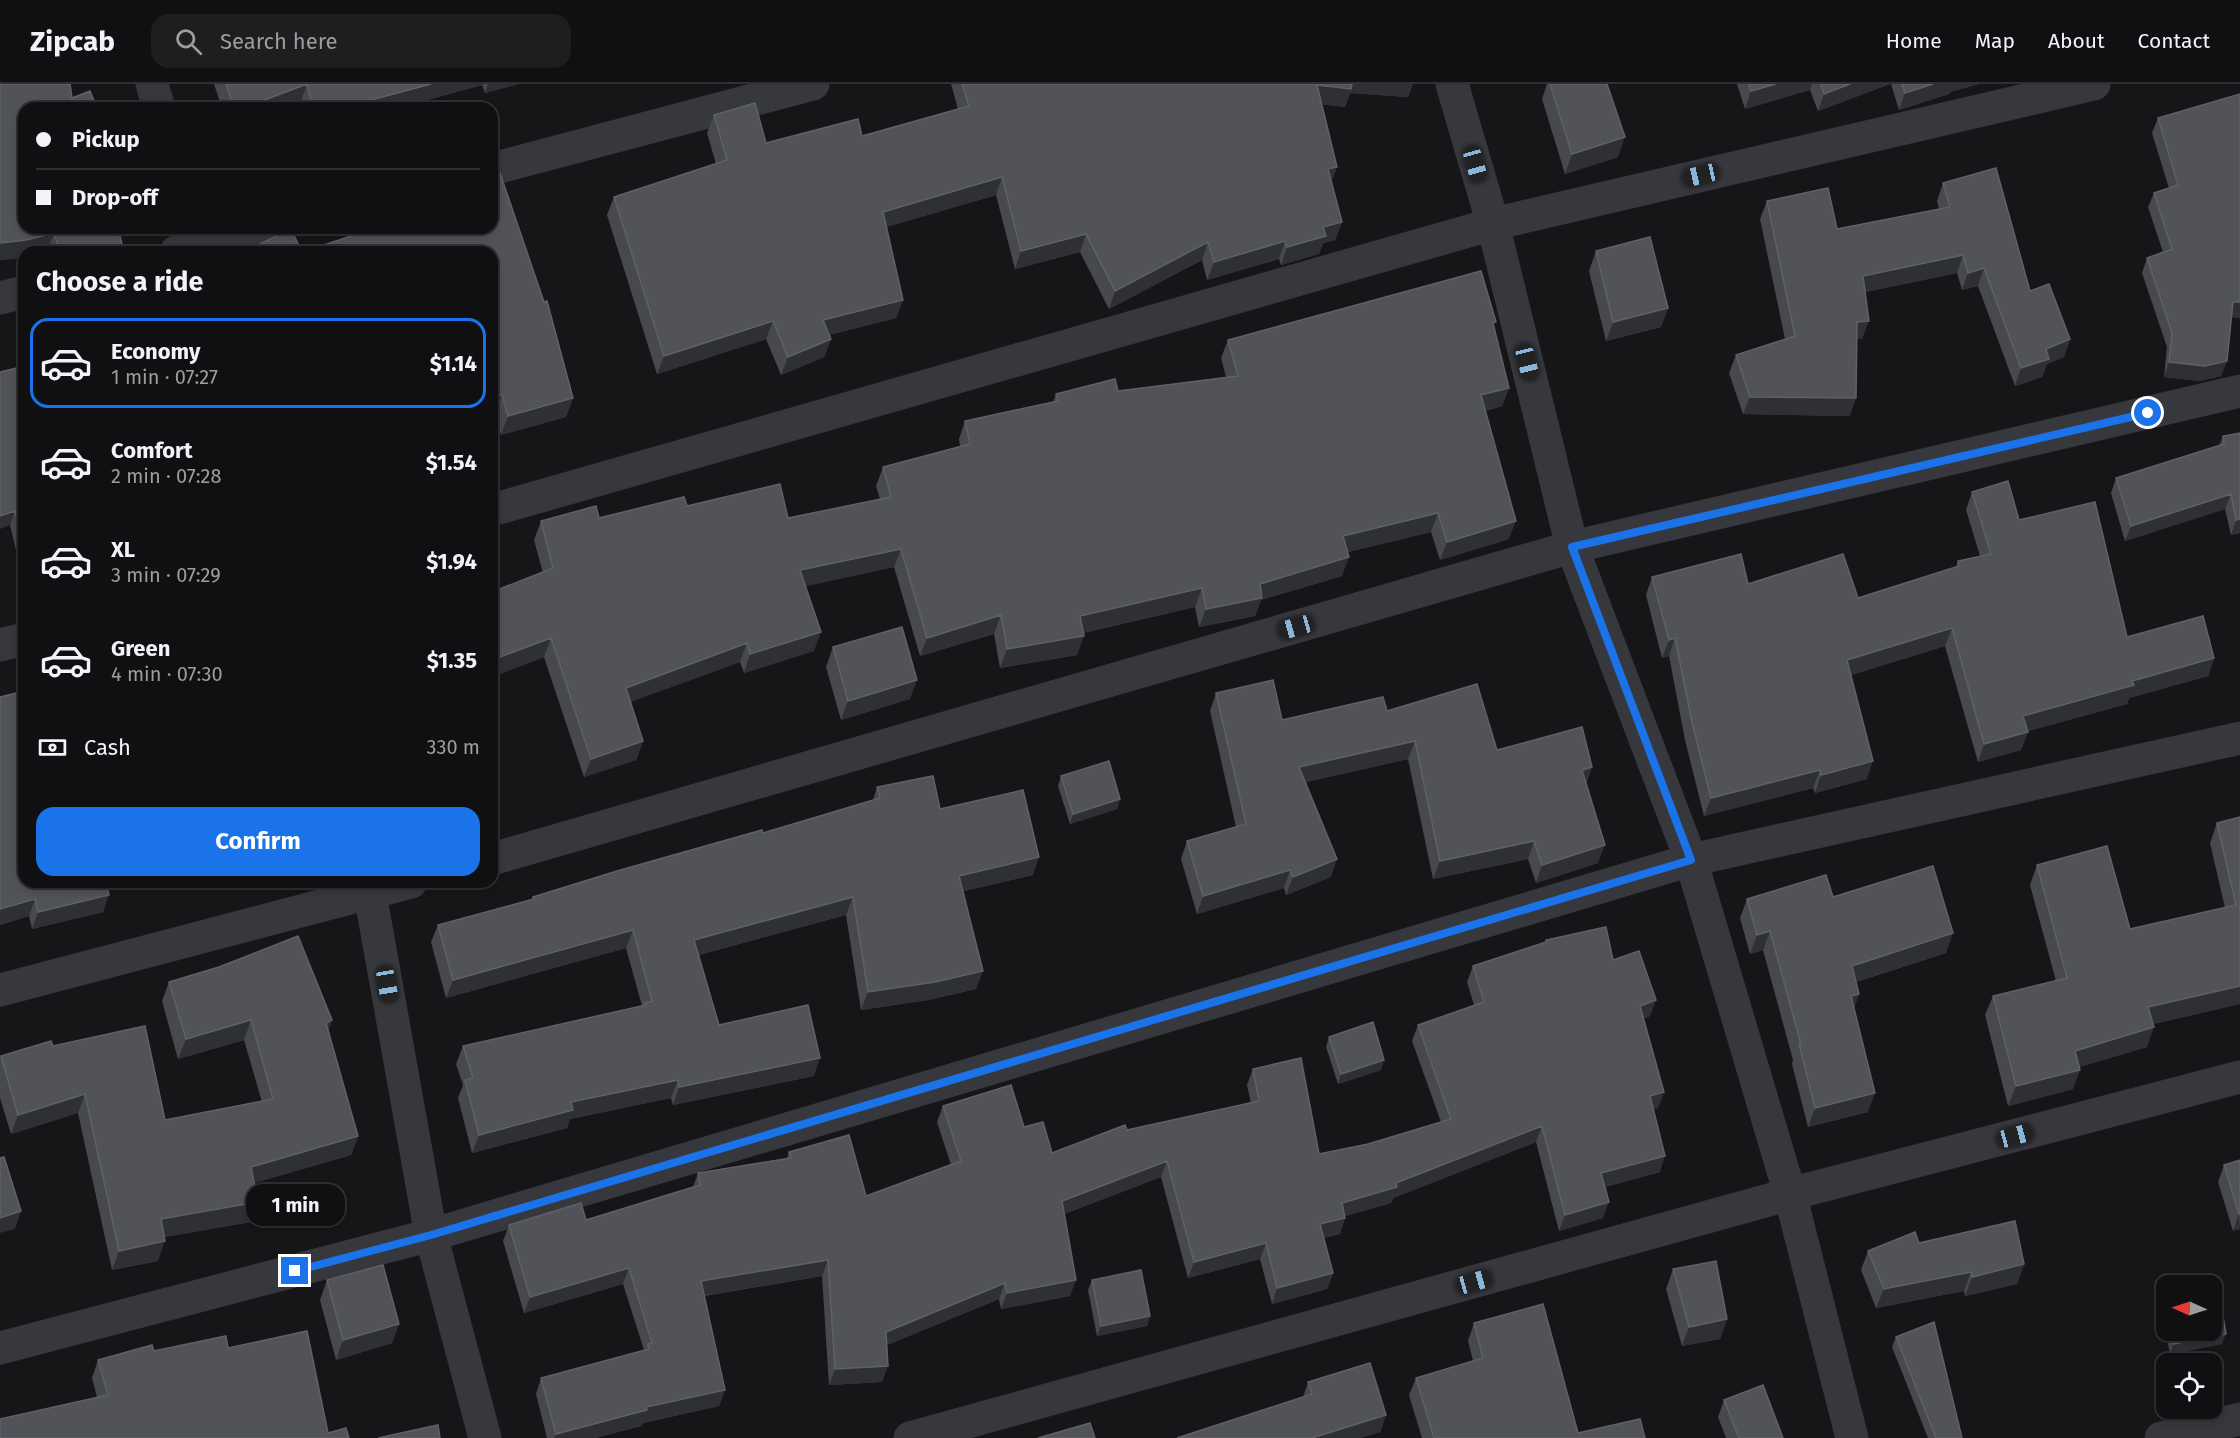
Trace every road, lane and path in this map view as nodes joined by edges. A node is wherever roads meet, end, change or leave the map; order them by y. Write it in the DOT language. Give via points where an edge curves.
graph roads {
  1 [pos="152,84"];
  2 [pos="813,84"];
  3 [pos="1452,84"];
  4 [pos="2094,84"];
  5 [pos="157,102"];
  6 [pos="498,167"];
  7 [pos="1493,224"];
  8 [pos="241,234"];
  9 [pos="192,245"];
  10 [pos="18,294"];
  11 [pos="0,298"];
  12 [pos="2240,391"];
  13 [pos="498,508"];
  14 [pos="1572,547"];
  15 [pos="18,640"];
  16 [pos="0,645"];
  17 [pos="2240,738"];
  18 [pos="498,856"];
  19 [pos="1691,860"];
  20 [pos="370,888"];
  21 [pos="0,990"];
  22 [pos="2240,1077"];
  23 [pos="1790,1194"];
  24 [pos="431,1235"];
  25 [pos="0,1348"];
  26 [pos="2240,1419"];
  27 [pos="485,1438"];
  28 [pos="910,1438"];
  29 [pos="1852,1438"];
  30 [pos="2161,1438"];
  1 -- 5 [label="street"];
  2 -- 6 [label="street"];
  3 -- 7 [label="street"];
  4 -- 7 [label="street"];
  7 -- 13 [label="street"];
  7 -- 14 [label="street"];
  8 -- 9 [label="street"];
  10 -- 11 [label="street"];
  12 -- 14 [label="street"];
  14 -- 18 [label="street"];
  14 -- 19 [label="street"];
  15 -- 16 [label="street"];
  17 -- 19 [label="street"];
  19 -- 23 [label="street"];
  19 -- 24 [label="street"];
  20 -- 21 [label="street"];
  20 -- 24 [label="street"];
  22 -- 23 [label="street"];
  23 -- 28 [label="street"];
  23 -- 29 [label="street"];
  24 -- 25 [label="street"];
  24 -- 27 [label="street"];
  26 -- 30 [label="street"];
}
